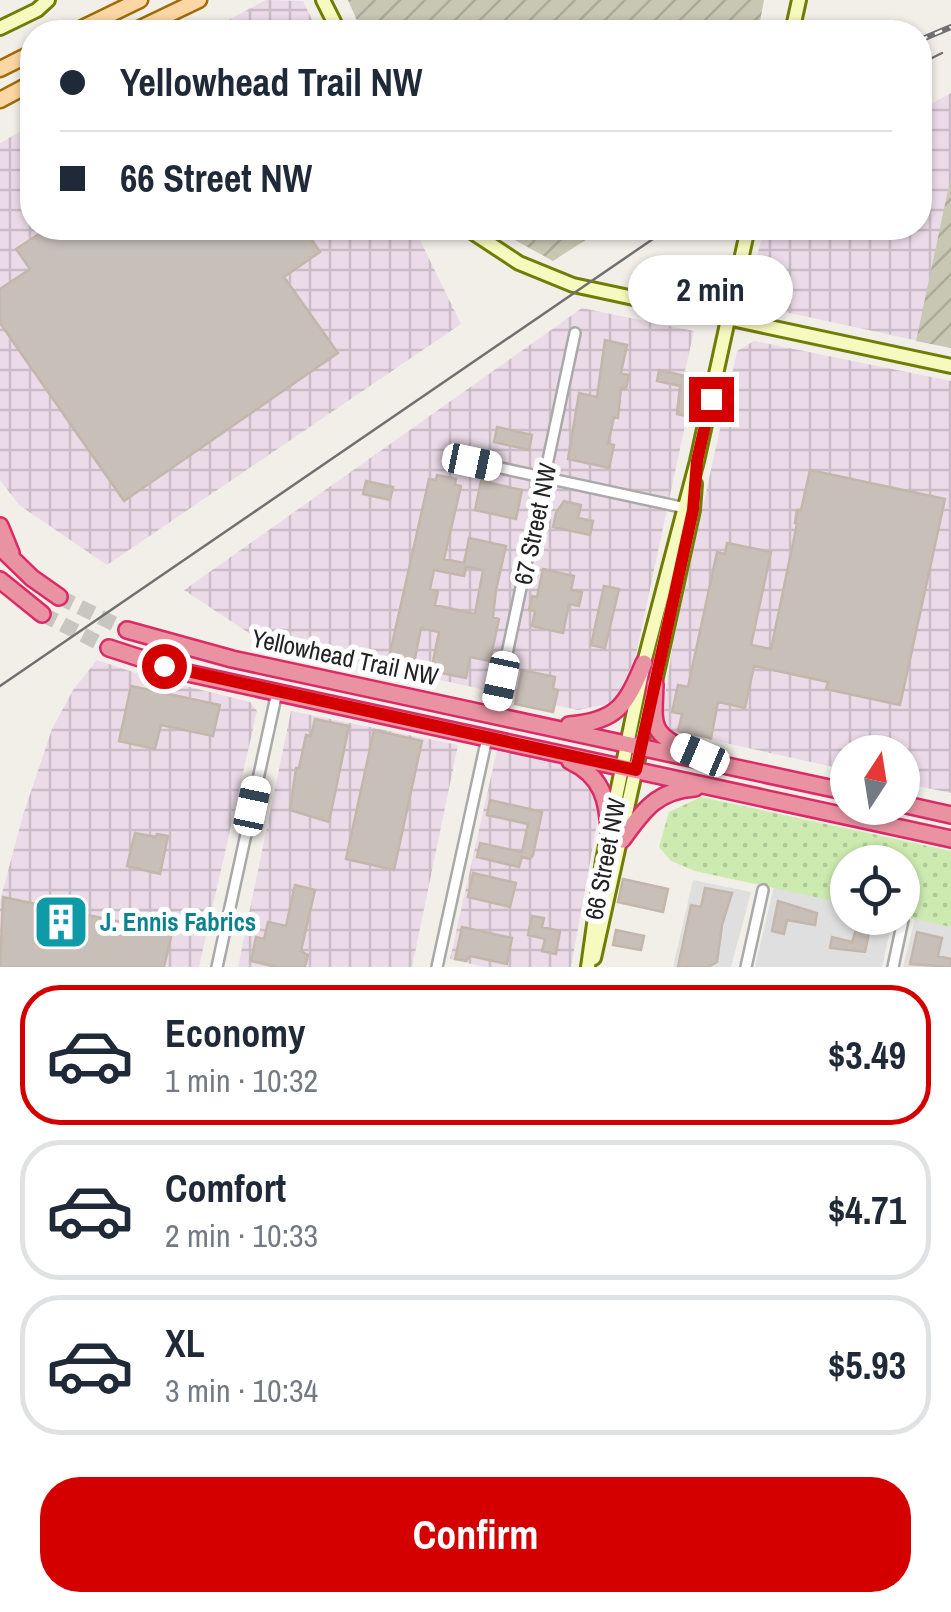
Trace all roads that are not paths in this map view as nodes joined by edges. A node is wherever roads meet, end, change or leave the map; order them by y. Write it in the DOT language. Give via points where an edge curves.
graph roads {
  1 [pos="48,0"];
  2 [pos="140,0"];
  3 [pos="199,0"];
  4 [pos="99,20"];
  5 [pos="157,20"];
  6 [pos="0,28"];
  7 [pos="484,240"];
  8 [pos="745,240"];
  9 [pos="728,318"];
  10 [pos="575,333"];
  11 [pos="951,366"];
  12 [pos="450,458"];
  13 [pos="544,478"];
  14 [pos="688,509"];
  15 [pos="0,526"];
  16 [pos="0,547"];
  17 [pos="14,562"];
  18 [pos="2,582"];
  19 [pos="59,597"];
  20 [pos="42,614"];
  21 [pos="127,630"];
  22 [pos="108,648"];
  23 [pos="644,663"];
  24 [pos="655,684"];
  25 [pos="276,692"];
  26 [pos="494,714"];
  27 [pos="550,726"];
  28 [pos="487,738"];
  29 [pos="634,746"];
  30 [pos="543,750"];
  31 [pos="728,767"];
  32 [pos="630,768"];
  33 [pos="712,787"];
  34 [pos="830,788"];
  35 [pos="920,808"];
  36 [pos="951,815"];
  37 [pos="615,836"];
  38 [pos="951,839"];
  39 [pos="762,890"];
  40 [pos="900,935"];
  41 [pos="217,967"];
  42 [pos="437,967"];
  43 [pos="589,967"];
  44 [pos="746,967"];
  45 [pos="893,967"];
  1 -- 6 [label="main road"];
  2 -- 4 [label="main road"];
  3 -- 5 [label="main road"];
  7 -- 9 [label="main road" via="573,285"];
  8 -- 9 [label="main road, 66 Street NW"];
  9 -- 11 [label="main road"];
  9 -- 14 [label="main road, 66 Street NW"];
  10 -- 13 [label="street, 67 Street NW"];
  12 -- 13 [label="street"];
  13 -- 14 [label="street"];
  13 -- 26 [label="street, 67 Street NW"];
  14 -- 23 [label="main road, 66 Street NW"];
  14 -- 24 [label="main road, 66 Street NW"];
  15 -- 17 [label="highway"];
  16 -- 17 [label="highway"];
  17 -- 19 [label="highway"];
  18 -- 20 [label="highway"];
  21 -- 26 [label="highway, Yellowhead Trail NW"];
  22 -- 25 [label="highway, Yellowhead Trail NW"];
  23 -- 27 [label="highway" via="630,696 608,718"];
  23 -- 29 [label="main road, 66 Street NW"];
  24 -- 29 [label="main road, 66 Street NW"];
  24 -- 31 [label="highway" via="659,735"];
  25 -- 28 [label="highway, Yellowhead Trail NW"];
  25 -- 41 [label="street"];
  26 -- 27 [label="highway, Yellowhead Trail NW"];
  27 -- 29 [label="highway, Yellowhead Trail NW"];
  28 -- 30 [label="highway, Yellowhead Trail NW"];
  28 -- 42 [label="street"];
  29 -- 31 [label="highway, Yellowhead Trail NW"];
  29 -- 32 [label="main road, 66 Street NW"];
  30 -- 32 [label="highway, Yellowhead Trail NW"];
  30 -- 37 [label="highway" via="582,766 597,781"];
  31 -- 34 [label="highway, Yellowhead Trail NW"];
  32 -- 33 [label="highway, Yellowhead Trail NW"];
  32 -- 37 [label="main road, 66 Street NW"];
  33 -- 37 [label="highway" via="659,796"];
  33 -- 38 [label="highway, Yellowhead Trail NW"];
  35 -- 36 [label="highway"];
  37 -- 43 [label="main road, 66 Street NW"];
  39 -- 44 [label="street"];
  40 -- 45 [label="street"];
}
